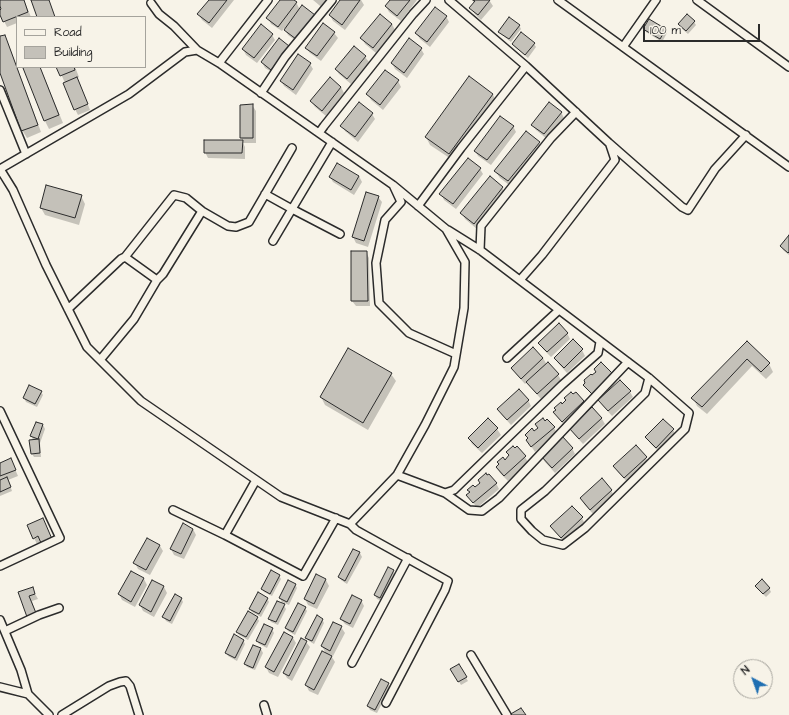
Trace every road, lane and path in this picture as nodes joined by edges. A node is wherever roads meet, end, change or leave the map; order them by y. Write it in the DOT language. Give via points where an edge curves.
graph roads {
  1 [pos="268,0"];
  2 [pos="332,0"];
  3 [pos="426,0"];
  4 [pos="449,0"];
  5 [pos="558,0"];
  6 [pos="656,0"];
  7 [pos="697,0"];
  8 [pos="151,3"];
  9 [pos="624,47"];
  10 [pos="197,50"];
  11 [pos="219,63"];
  12 [pos="526,66"];
  13 [pos="789,67"];
  14 [pos="0,90"];
  15 [pos="261,93"];
  16 [pos="576,112"];
  17 [pos="319,133"];
  18 [pos="746,135"];
  19 [pos="332,142"];
  20 [pos="609,143"];
  21 [pos="292,148"];
  22 [pos="26,154"];
  23 [pos="789,167"];
  24 [pos="0,169"];
  25 [pos="393,185"];
  26 [pos="265,194"];
  27 [pos="418,206"];
  28 [pos="292,209"];
  29 [pos="202,211"];
  30 [pos="446,229"];
  31 [pos="340,234"];
  32 [pos="273,242"];
  33 [pos="480,250"];
  34 [pos="125,257"];
  35 [pos="157,280"];
  36 [pos="520,280"];
  37 [pos="68,309"];
  38 [pos="560,310"];
  39 [pos="600,342"];
  40 [pos="456,354"];
  41 [pos="507,358"];
  42 [pos="100,360"];
  43 [pos="628,362"];
  44 [pos="649,378"];
  45 [pos="0,411"];
  46 [pos="397,475"];
  47 [pos="256,480"];
  48 [pos="445,493"];
  49 [pos="173,510"];
  50 [pos="336,518"];
  51 [pos="350,524"];
  52 [pos="224,535"];
  53 [pos="408,558"];
  54 [pos="0,566"];
  55 [pos="59,608"];
  56 [pos="0,620"];
  57 [pos="5,631"];
  58 [pos="471,655"];
  59 [pos="352,663"];
  60 [pos="0,688"];
  61 [pos="28,694"];
  62 [pos="386,703"];
  63 [pos="264,704"];
  64 [pos="49,715"];
  65 [pos="62,715"];
  66 [pos="138,715"];
  67 [pos="267,715"];
  68 [pos="507,715"];
  1 -- 11 [label="street"];
  2 -- 15 [label="street" via="285,57"];
  3 -- 17 [label="street"];
  4 -- 12 [label="street"];
  5 -- 9 [label="street"];
  6 -- 9 [label="street"];
  7 -- 13 [label="street"];
  8 -- 10 [label="street"];
  9 -- 18 [label="street"];
  10 -- 11 [label="street"];
  10 -- 22 [label="street" via="185,52 129,94"];
  11 -- 15 [label="street"];
  12 -- 16 [label="street"];
  12 -- 27 [label="street"];
  14 -- 22 [label="street"];
  15 -- 17 [label="street"];
  16 -- 20 [label="street"];
  16 -- 33 [label="street" via="551,138 481,226"];
  17 -- 19 [label="street"];
  18 -- 20 [label="street" via="715,169 688,210"];
  18 -- 23 [label="street"];
  19 -- 25 [label="street"];
  19 -- 28 [label="street"];
  20 -- 36 [label="street" via="615,160"];
  21 -- 26 [label="street"];
  22 -- 24 [label="street"];
  24 -- 37 [label="street" via="13,190"];
  25 -- 27 [label="street"];
  25 -- 40 [label="street" via="401,202 385,220 376,263 379,303 409,333"];
  26 -- 28 [label="street"];
  26 -- 29 [label="street" via="248,222 236,227 228,226"];
  27 -- 30 [label="street"];
  28 -- 31 [label="street"];
  28 -- 32 [label="street"];
  29 -- 34 [label="street" via="186,198 174,195"];
  29 -- 35 [label="street"];
  30 -- 33 [label="street"];
  30 -- 40 [label="street" via="465,262 464,308"];
  33 -- 36 [label="street"];
  34 -- 35 [label="street"];
  34 -- 37 [label="street"];
  35 -- 42 [label="street" via="134,319"];
  36 -- 38 [label="street"];
  37 -- 42 [label="street" via="87,346"];
  38 -- 39 [label="street"];
  38 -- 41 [label="street"];
  39 -- 43 [label="street"];
  39 -- 48 [label="street" via="598,353 454,490"];
  40 -- 46 [label="street" via="454,367"];
  42 -- 47 [label="street" via="141,401"];
  43 -- 44 [label="street"];
  43 -- 48 [label="street" via="499,498 482,511 469,510"];
  44 -- 44 [label="street" via="689,413 685,429 563,546 543,540 521,519 521,510 545,491 645,393"];
  45 -- 54 [label="street" via="60,538"];
  46 -- 48 [label="street"];
  46 -- 51 [label="street"];
  47 -- 50 [label="street" via="281,498"];
  47 -- 52 [label="street"];
  49 -- 52 [label="street"];
  50 -- 51 [label="street"];
  50 -- 52 [label="street" via="303,576"];
  51 -- 53 [label="street" via="356,530"];
  53 -- 59 [label="street"];
  53 -- 62 [label="street" via="448,581"];
  55 -- 57 [label="street"];
  56 -- 57 [label="street"];
  57 -- 61 [label="street"];
  58 -- 68 [label="street"];
  60 -- 61 [label="street"];
  61 -- 64 [label="street"];
  63 -- 67 [label="street"];
  65 -- 66 [label="street" via="109,686 126,681 130,686"];
}
